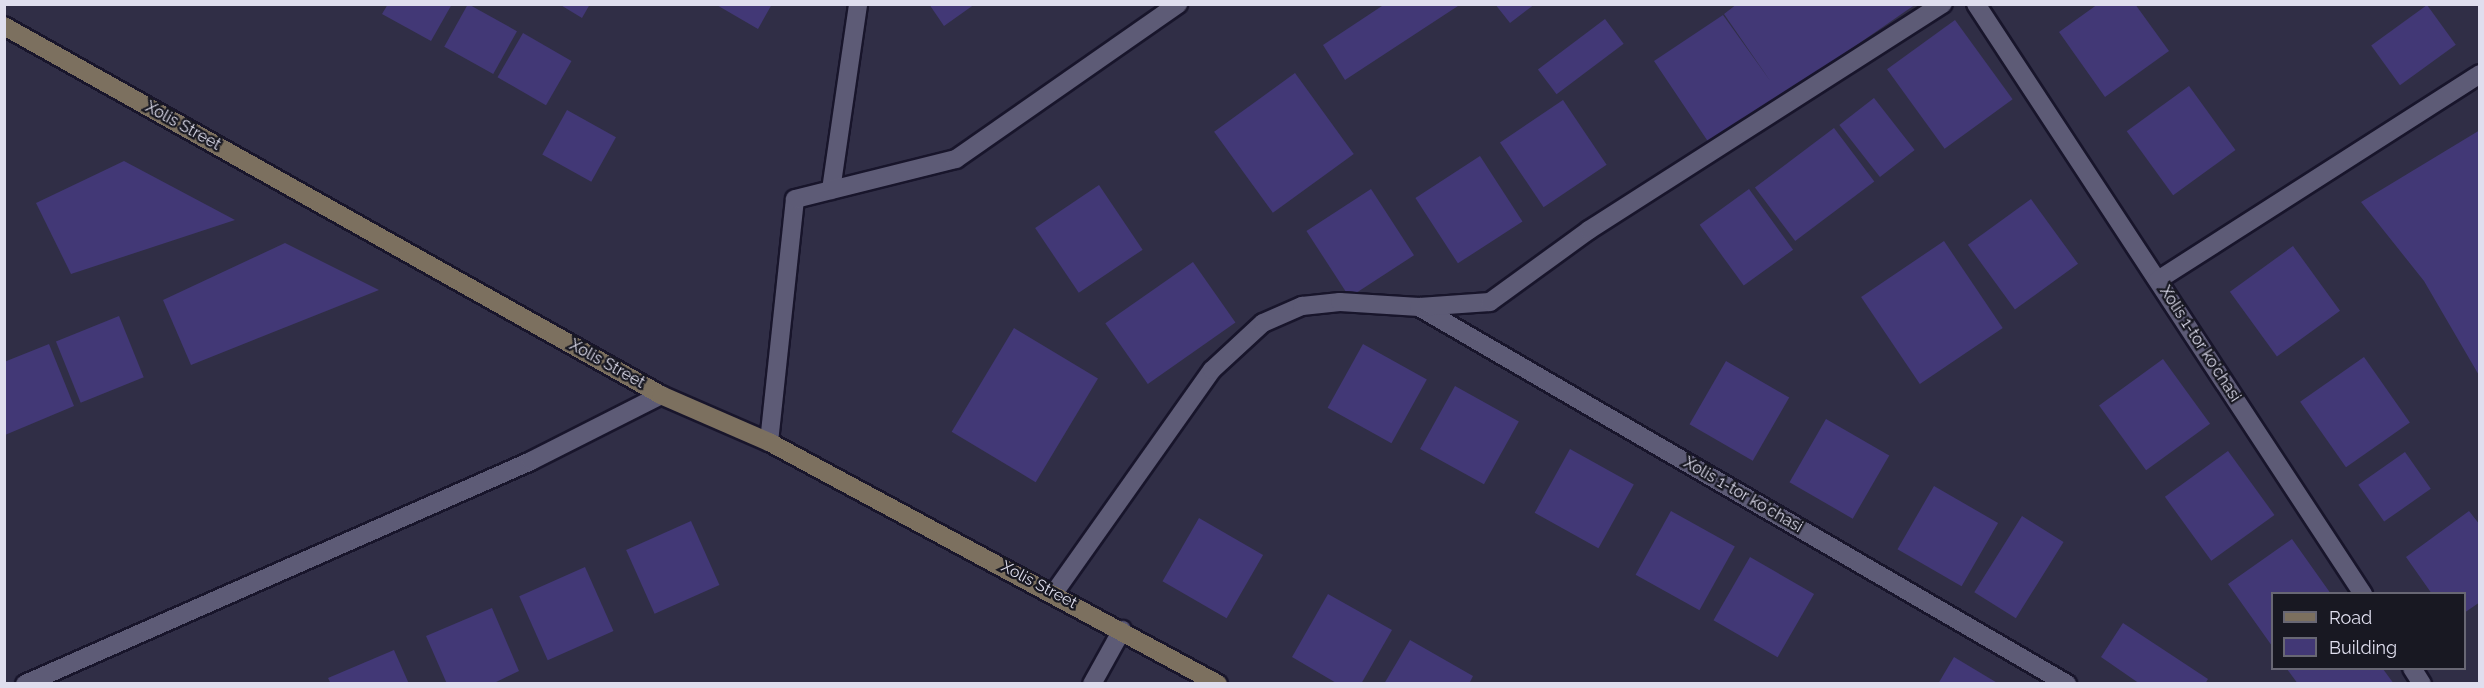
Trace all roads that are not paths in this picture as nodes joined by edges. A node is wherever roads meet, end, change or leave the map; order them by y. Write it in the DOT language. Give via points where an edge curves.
graph roads {
  1 [pos="858,4"];
  2 [pos="1178,4"];
  3 [pos="1943,4"];
  4 [pos="1976,4"];
  5 [pos="4,26"];
  6 [pos="2480,74"];
  7 [pos="831,190"];
  8 [pos="2158,280"];
  9 [pos="1419,307"];
  10 [pos="661,394"];
  11 [pos="769,442"];
  12 [pos="2362,592"];
  13 [pos="1054,593"];
  14 [pos="1122,630"];
  15 [pos="2413,670"];
  16 [pos="25,684"];
  17 [pos="1092,684"];
  18 [pos="1218,684"];
  19 [pos="2067,684"];
  20 [pos="2422,684"];
  1 -- 7 [label="street"];
  2 -- 7 [label="street" via="956,159"];
  3 -- 9 [label="street" via="1589,230 1490,302"];
  4 -- 8 [label="street, Xolis 1-tor ko'chasi"];
  5 -- 10 [label="street, Xolis Street"];
  6 -- 8 [label="street"];
  7 -- 11 [label="street" via="795,199"];
  8 -- 12 [label="street, Xolis 1-tor ko'chasi"];
  9 -- 13 [label="street" via="1340,302 1302,306 1263,323 1212,370"];
  9 -- 19 [label="street, Xolis 1-tor ko'chasi"];
  10 -- 11 [label="street, Xolis Street"];
  10 -- 16 [label="street" via="531,461"];
  11 -- 13 [label="street, Xolis Street"];
  13 -- 14 [label="street, Xolis Street"];
  14 -- 17 [label="street"];
  14 -- 18 [label="street, Xolis Street"];
  15 -- 20 [label="street"];
}
